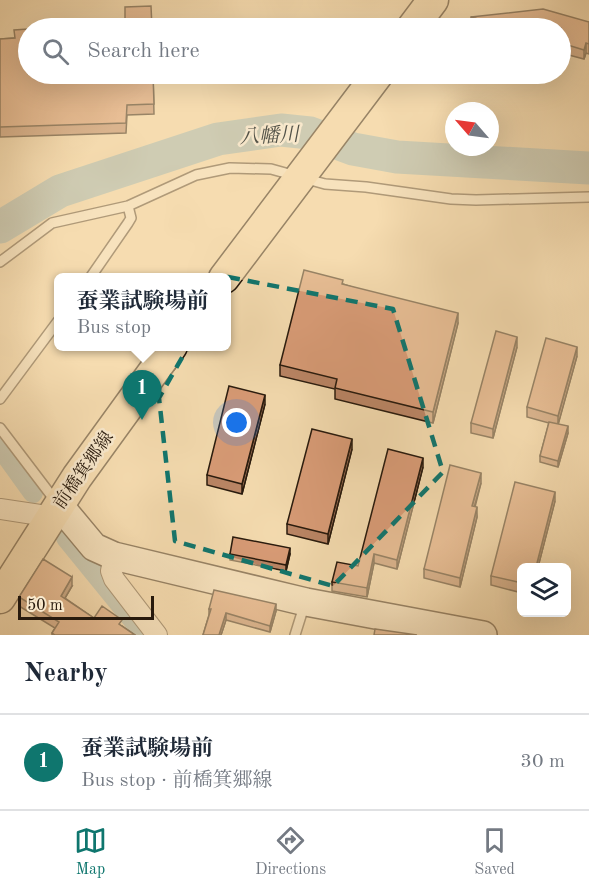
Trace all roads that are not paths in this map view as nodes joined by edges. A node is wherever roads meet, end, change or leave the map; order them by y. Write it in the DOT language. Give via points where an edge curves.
graph roads {
  1 [pos="433,0"];
  2 [pos="420,18"];
  3 [pos="370,84"];
  4 [pos="302,174"];
  5 [pos="589,197"];
  6 [pos="128,206"];
  7 [pos="0,262"];
  8 [pos="93,273"];
  9 [pos="228,273"];
  10 [pos="54,326"];
  11 [pos="168,351"];
  12 [pos="0,399"];
  13 [pos="0,428"];
  14 [pos="0,509"];
  15 [pos="53,512"];
  16 [pos="114,556"];
  17 [pos="4,586"];
  18 [pos="306,602"];
  19 [pos="157,635"];
  20 [pos="295,635"];
  21 [pos="483,635"];
  1 -- 2 [label="main road"];
  3 -- 4 [label="main road"];
  4 -- 5 [label="lane" via="325,184 476,200"];
  4 -- 6 [label="lane" via="230,168 189,178"];
  4 -- 9 [label="main road"];
  6 -- 7 [label="lane" via="52,223"];
  6 -- 8 [label="lane" via="131,218"];
  10 -- 12 [label="lane"];
  11 -- 15 [label="main road, 前橋箕郷線"];
  13 -- 15 [label="lane" via="44,488"];
  14 -- 15 [label="street" via="39,515"];
  15 -- 16 [label="street" via="94,547"];
  15 -- 17 [label="main road, 前橋箕郷線"];
  16 -- 18 [label="street"];
  16 -- 19 [label="street" via="114,579"];
  18 -- 20 [label="lane"];
  18 -- 21 [label="street"];
}
